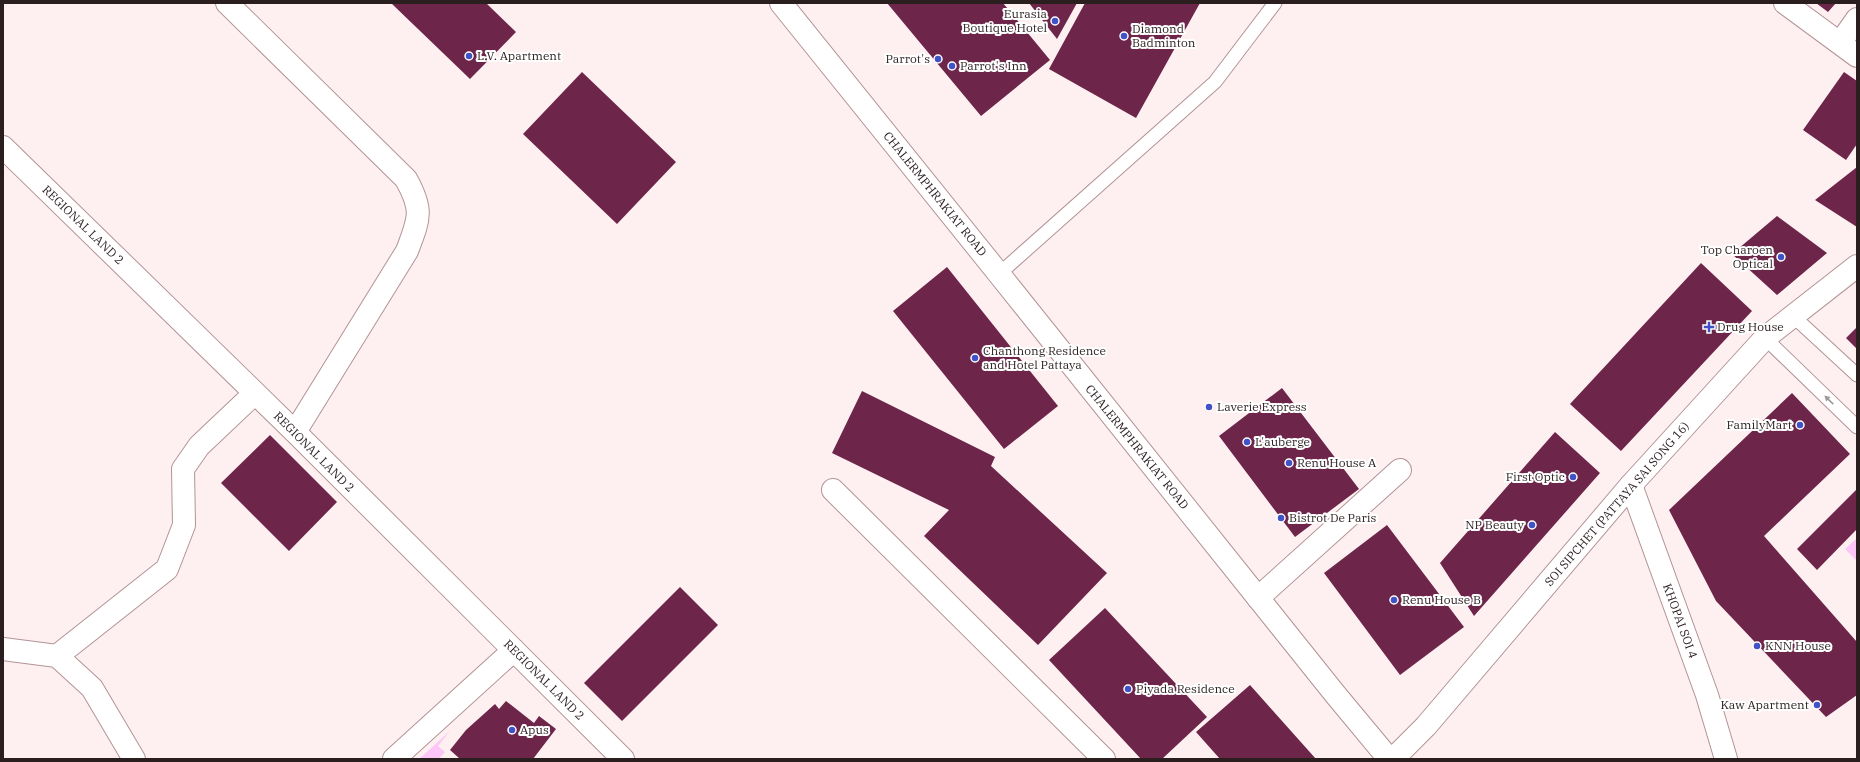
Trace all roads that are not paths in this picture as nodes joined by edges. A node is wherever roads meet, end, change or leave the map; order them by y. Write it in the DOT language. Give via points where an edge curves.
graph roads {
  1 [pos="227,3"];
  2 [pos="1275,3"];
  3 [pos="1785,3"];
  4 [pos="784,4"];
  5 [pos="1857,19"];
  6 [pos="1840,43"];
  7 [pos="1857,56"];
  8 [pos="3,147"];
  9 [pos="1857,266"];
  10 [pos="999,274"];
  11 [pos="1793,316"];
  12 [pos="1765,338"];
  13 [pos="1857,375"];
  14 [pos="255,393"];
  15 [pos="1857,427"];
  16 [pos="295,432"];
  17 [pos="1400,470"];
  18 [pos="1631,484"];
  19 [pos="834,490"];
  20 [pos="1258,598"];
  21 [pos="3,649"];
  22 [pos="514,650"];
  23 [pos="57,656"];
  24 [pos="134,759"];
  25 [pos="394,759"];
  26 [pos="623,759"];
  27 [pos="1104,759"];
  28 [pos="1389,759"];
  29 [pos="1393,759"];
  30 [pos="1726,759"];
  1 -- 16 [label="street" via="406,179 416,196 419,221 407,251"];
  2 -- 10 [label="lane" via="1215,82"];
  3 -- 6 [label="street"];
  4 -- 10 [label="street, CHALERMPHRAKIAT ROAD"];
  5 -- 6 [label="street"];
  6 -- 7 [label="street"];
  8 -- 14 [label="street, REGIONAL LAND 2"];
  9 -- 11 [label="street, SOI SIPCHET (PATTAYA SAI SONG 16)"];
  10 -- 20 [label="street, CHALERMPHRAKIAT ROAD"];
  11 -- 12 [label="street, SOI SIPCHET (PATTAYA SAI SONG 16)"];
  11 -- 13 [label="lane"];
  15 -- 12 [label="lane, one-way"];
  12 -- 18 [label="street, SOI SIPCHET (PATTAYA SAI SONG 16)"];
  14 -- 16 [label="street, REGIONAL LAND 2"];
  14 -- 23 [label="street" via="199,446 183,470 184,525 167,569"];
  16 -- 22 [label="street, REGIONAL LAND 2"];
  17 -- 20 [label="street"];
  18 -- 29 [label="street, SOI SIPCHET (PATTAYA SAI SONG 16)" via="1426,726"];
  18 -- 30 [label="street, KHOPAI SOI 4" via="1707,695"];
  19 -- 27 [label="street"];
  20 -- 28 [label="street, CHALERMPHRAKIAT ROAD"];
  21 -- 23 [label="street"];
  22 -- 25 [label="street"];
  22 -- 26 [label="street, REGIONAL LAND 2"];
  23 -- 24 [label="street" via="92,688"];
}
